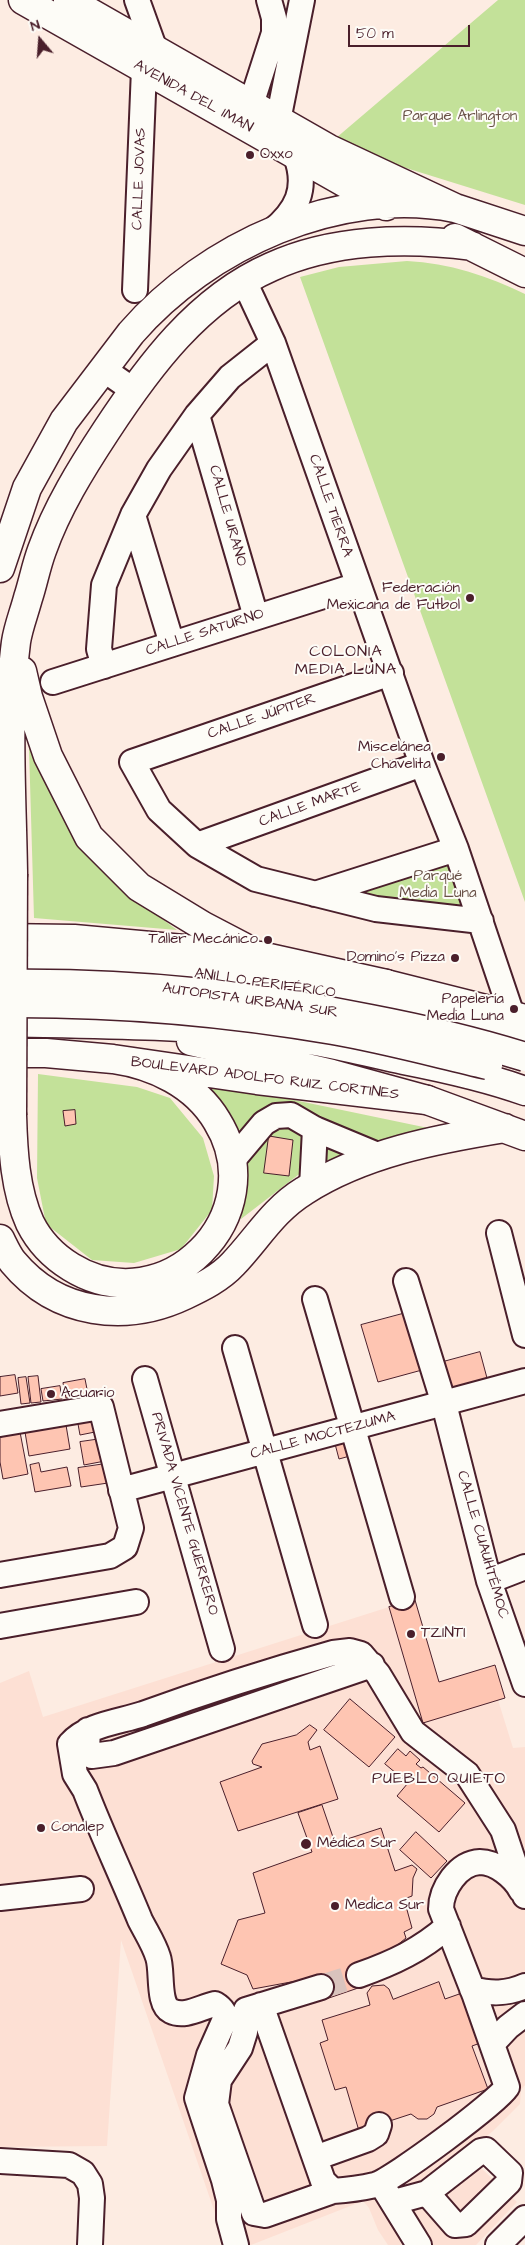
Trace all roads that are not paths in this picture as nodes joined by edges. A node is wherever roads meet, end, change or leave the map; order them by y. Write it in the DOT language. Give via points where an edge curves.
graph roads {
  1 [pos="23,0"];
  2 [pos="68,0"];
  3 [pos="137,0"];
  4 [pos="269,0"];
  5 [pos="302,0"];
  6 [pos="284,35"];
  7 [pos="149,60"];
  8 [pos="247,115"];
  9 [pos="282,140"];
  10 [pos="381,204"];
  11 [pos="455,208"];
  12 [pos="525,231"];
  13 [pos="270,233"];
  14 [pos="472,246"];
  15 [pos="525,273"];
  16 [pos="244,281"];
  17 [pos="135,290"];
  18 [pos="273,343"];
  19 [pos="104,369"];
  20 [pos="133,390"];
  21 [pos="197,415"];
  22 [pos="133,515"];
  23 [pos="0,568"];
  24 [pos="358,585"];
  25 [pos="256,617"];
  26 [pos="16,640"];
  27 [pos="172,644"];
  28 [pos="104,666"];
  29 [pos="391,673"];
  30 [pos="53,682"];
  31 [pos="422,764"];
  32 [pos="197,845"];
  33 [pos="456,849"];
  34 [pos="314,894"];
  35 [pos="482,921"];
  36 [pos="0,938"];
  37 [pos="260,956"];
  38 [pos="96,964"];
  39 [pos="0,965"];
  40 [pos="0,984"];
  41 [pos="386,984"];
  42 [pos="0,1003"];
  43 [pos="518,1017"];
  44 [pos="0,1022"];
  45 [pos="122,1024"];
  46 [pos="525,1042"];
  47 [pos="0,1053"];
  48 [pos="525,1057"];
  49 [pos="113,1059"];
  50 [pos="525,1075"];
  51 [pos="525,1091"];
  52 [pos="427,1100"];
  53 [pos="315,1130"];
  54 [pos="515,1132"];
  55 [pos="380,1156"];
  56 [pos="232,1161"];
  57 [pos="312,1187"];
  58 [pos="499,1233"];
  59 [pos="0,1240"];
  60 [pos="406,1282"];
  61 [pos="315,1299"];
  62 [pos="525,1335"];
  63 [pos="235,1348"];
  64 [pos="145,1379"];
  65 [pos="525,1381"];
  66 [pos="444,1404"];
  67 [pos="0,1424"];
  68 [pos="354,1428"];
  69 [pos="265,1451"];
  70 [pos="174,1475"];
  71 [pos="121,1490"];
  72 [pos="525,1568"];
  73 [pos="0,1574"];
  74 [pos="489,1581"];
  75 [pos="402,1597"];
  76 [pos="136,1602"];
  77 [pos="315,1625"];
  78 [pos="0,1626"];
  79 [pos="222,1649"];
  80 [pos="372,1665"];
  81 [pos="525,1684"];
  82 [pos="97,1728"];
  83 [pos="81,1889"];
  84 [pos="525,1896"];
  85 [pos="0,1898"];
  86 [pos="448,1926"];
  87 [pos="359,1975"];
  88 [pos="525,1986"];
  89 [pos="321,1987"];
  90 [pos="472,1989"];
  91 [pos="244,2010"];
  92 [pos="525,2014"];
  93 [pos="492,2044"];
  94 [pos="379,2125"];
  95 [pos="315,2158"];
  96 [pos="0,2161"];
  97 [pos="375,2185"];
  98 [pos="333,2191"];
  99 [pos="427,2193"];
  100 [pos="394,2202"];
  101 [pos="525,2218"];
  102 [pos="90,2245"];
  103 [pos="236,2245"];
  104 [pos="419,2245"];
  105 [pos="498,2245"];
  1 -- 7 [label="main road, AVENIDA DEL IMAN"];
  2 -- 7 [label="main road, AVENIDA DEL IMAN"];
  3 -- 7 [label="street"];
  4 -- 6 [label="street"];
  5 -- 6 [label="street"];
  6 -- 8 [label="street"];
  6 -- 9 [label="street"];
  7 -- 8 [label="main road, AVENIDA DEL IMAN"];
  7 -- 17 [label="street, CALLE JOVAS"];
  8 -- 9 [label="main road, AVENIDA DEL IMAN"];
  9 -- 10 [label="main road, AVENIDA DEL IMAN"];
  9 -- 11 [label="main road, AVENIDA DEL IMAN" via="330,149"];
  9 -- 13 [label="street" via="301,181 297,202 286,220"];
  10 -- 11 [label="main road"];
  10 -- 13 [label="main road" via="332,213"];
  10 -- 14 [label="main road, AVENIDA DEL IMAN"];
  11 -- 12 [label="main road, AVENIDA DEL IMAN"];
  13 -- 19 [label="main road" via="228,253 180,285 142,320"];
  14 -- 15 [label="main road, AVENIDA DEL IMAN"];
  14 -- 16 [label="main road" via="416,242 338,247 282,262"];
  16 -- 18 [label="street, CALLE TIERRA"];
  16 -- 20 [label="main road" via="224,293 198,316"];
  18 -- 21 [label="street" via="230,377"];
  18 -- 24 [label="street, CALLE TIERRA"];
  19 -- 20 [label="street"];
  19 -- 23 [label="main road" via="64,421 27,488"];
  20 -- 26 [label="main road" via="75,478 42,550"];
  21 -- 22 [label="street" via="159,469"];
  21 -- 25 [label="street, CALLE URANO"];
  22 -- 27 [label="street"];
  22 -- 28 [label="street" via="104,585 99,649"];
  24 -- 25 [label="street, CALLE SATURNO"];
  24 -- 29 [label="street, CALLE TIERRA"];
  25 -- 27 [label="street, CALLE SATURNO"];
  26 -- 37 [label="main road" via="28,697 48,756 89,837 139,887 202,926"];
  26 -- 56 [label="main road, bridge" via="11,709 12,1115 19,1186 31,1224 50,1251 92,1278 109,1282 158,1278 201,1252 221,1226 232,1194"];
  27 -- 28 [label="street, CALLE SATURNO"];
  28 -- 30 [label="street, CALLE SATURNO"];
  29 -- 31 [label="street, CALLE TIERRA"];
  29 -- 32 [label="street, CALLE JÚPITER" via="132,762 159,810"];
  31 -- 32 [label="street, CALLE MARTE"];
  31 -- 33 [label="street, CALLE TIERRA"];
  32 -- 34 [label="street" via="256,878"];
  33 -- 34 [label="street"];
  33 -- 35 [label="street, CALLE TIERRA"];
  34 -- 35 [label="street" via="376,909"];
  35 -- 43 [label="street, CALLE TIERRA"];
  36 -- 37 [label="main road" via="74,939"];
  37 -- 41 [label="main road"];
  38 -- 39 [label="main road, ANILLO PERIFÉRICO"];
  38 -- 41 [label="main road" via="183,963"];
  38 -- 46 [label="main road, ANILLO PERIFÉRICO" via="313,989 408,1010"];
  40 -- 48 [label="main road, AUTOPISTA URBANA SUR, bridge" via="150,988 270,1001 414,1028"];
  41 -- 43 [label="main road"];
  42 -- 50 [label="main road, AUTOPISTA URBANA SUR, bridge" via="93,1004 268,1020 334,1030"];
  44 -- 45 [label="main road"];
  45 -- 51 [label="main road" via="266,1034 334,1044"];
  45 -- 52 [label="main road"];
  47 -- 49 [label="main road, BOULEVARD ADOLFO RUIZ CORTINES"];
  49 -- 52 [label="main road, BOULEVARD ADOLFO RUIZ CORTINES"];
  49 -- 56 [label="main road" via="162,1072 190,1091 208,1108 222,1129"];
  52 -- 54 [label="main road, BOULEVARD ADOLFO RUIZ CORTINES"];
  53 -- 55 [label="street"];
  53 -- 56 [label="street" via="291,1115 276,1116 264,1123"];
  53 -- 57 [label="street"];
  54 -- 55 [label="main road" via="466,1134"];
  55 -- 57 [label="main road"];
  57 -- 59 [label="main road" via="275,1214 233,1265 207,1284 170,1302 131,1312 100,1311 58,1298 38,1286 13,1262"];
  58 -- 62 [label="street"];
  60 -- 66 [label="street, CALLE CUAUHTÉMOC"];
  61 -- 68 [label="street"];
  63 -- 69 [label="street"];
  64 -- 70 [label="street, PRIVADA VICENTE GUERRERO"];
  65 -- 66 [label="street, CALLE MOCTEZUMA"];
  66 -- 68 [label="street, CALLE MOCTEZUMA"];
  66 -- 74 [label="street, CALLE CUAUHTÉMOC"];
  67 -- 71 [label="street" via="101,1407"];
  68 -- 69 [label="street, CALLE MOCTEZUMA"];
  68 -- 75 [label="street"];
  69 -- 70 [label="street, CALLE MOCTEZUMA"];
  69 -- 77 [label="street"];
  70 -- 71 [label="street, CALLE MOCTEZUMA"];
  70 -- 79 [label="street, PRIVADA VICENTE GUERRERO"];
  71 -- 73 [label="street" via="130,1528 125,1547 110,1556"];
  72 -- 74 [label="street"];
  74 -- 81 [label="street, CALLE CUAUHTÉMOC"];
  76 -- 78 [label="street"];
  80 -- 82 [label="street" via="356,1651 333,1653 231,1682"];
  80 -- 82 [label="street" via="114,1753"];
  80 -- 84 [label="street" via="413,1732 467,1774 499,1821"];
  82 -- 91 [label="street" via="76,1737 70,1744 75,1774 155,1948 164,2002 171,2011 183,2014 215,2004"];
  83 -- 85 [label="street"];
  84 -- 86 [label="street" via="515,1882 496,1866 480,1862 471,1864 455,1876 443,1893 441,1910"];
  86 -- 87 [label="street" via="422,1947"];
  86 -- 90 [label="street"];
  88 -- 90 [label="street" via="504,1992"];
  89 -- 91 [label="street"];
  90 -- 93 [label="street"];
  91 -- 95 [label="street"];
  91 -- 98 [label="street" via="245,2032 240,2048 219,2080 216,2104 254,2213 265,2215"];
  91 -- 103 [label="street" via="225,2018 209,2055 197,2098 227,2192 229,2219"];
  92 -- 93 [label="street"];
  93 -- 97 [label="street" via="507,2087 423,2154"];
  94 -- 95 [label="street" via="376,2134 368,2139"];
  95 -- 98 [label="street" via="323,2182"];
  96 -- 102 [label="street" via="69,2165 82,2173 90,2184 92,2198"];
  97 -- 98 [label="street"];
  97 -- 100 [label="street" via="387,2191"];
  99 -- 100 [label="street"];
  100 -- 104 [label="street"];
  101 -- 105 [label="street"];
}
